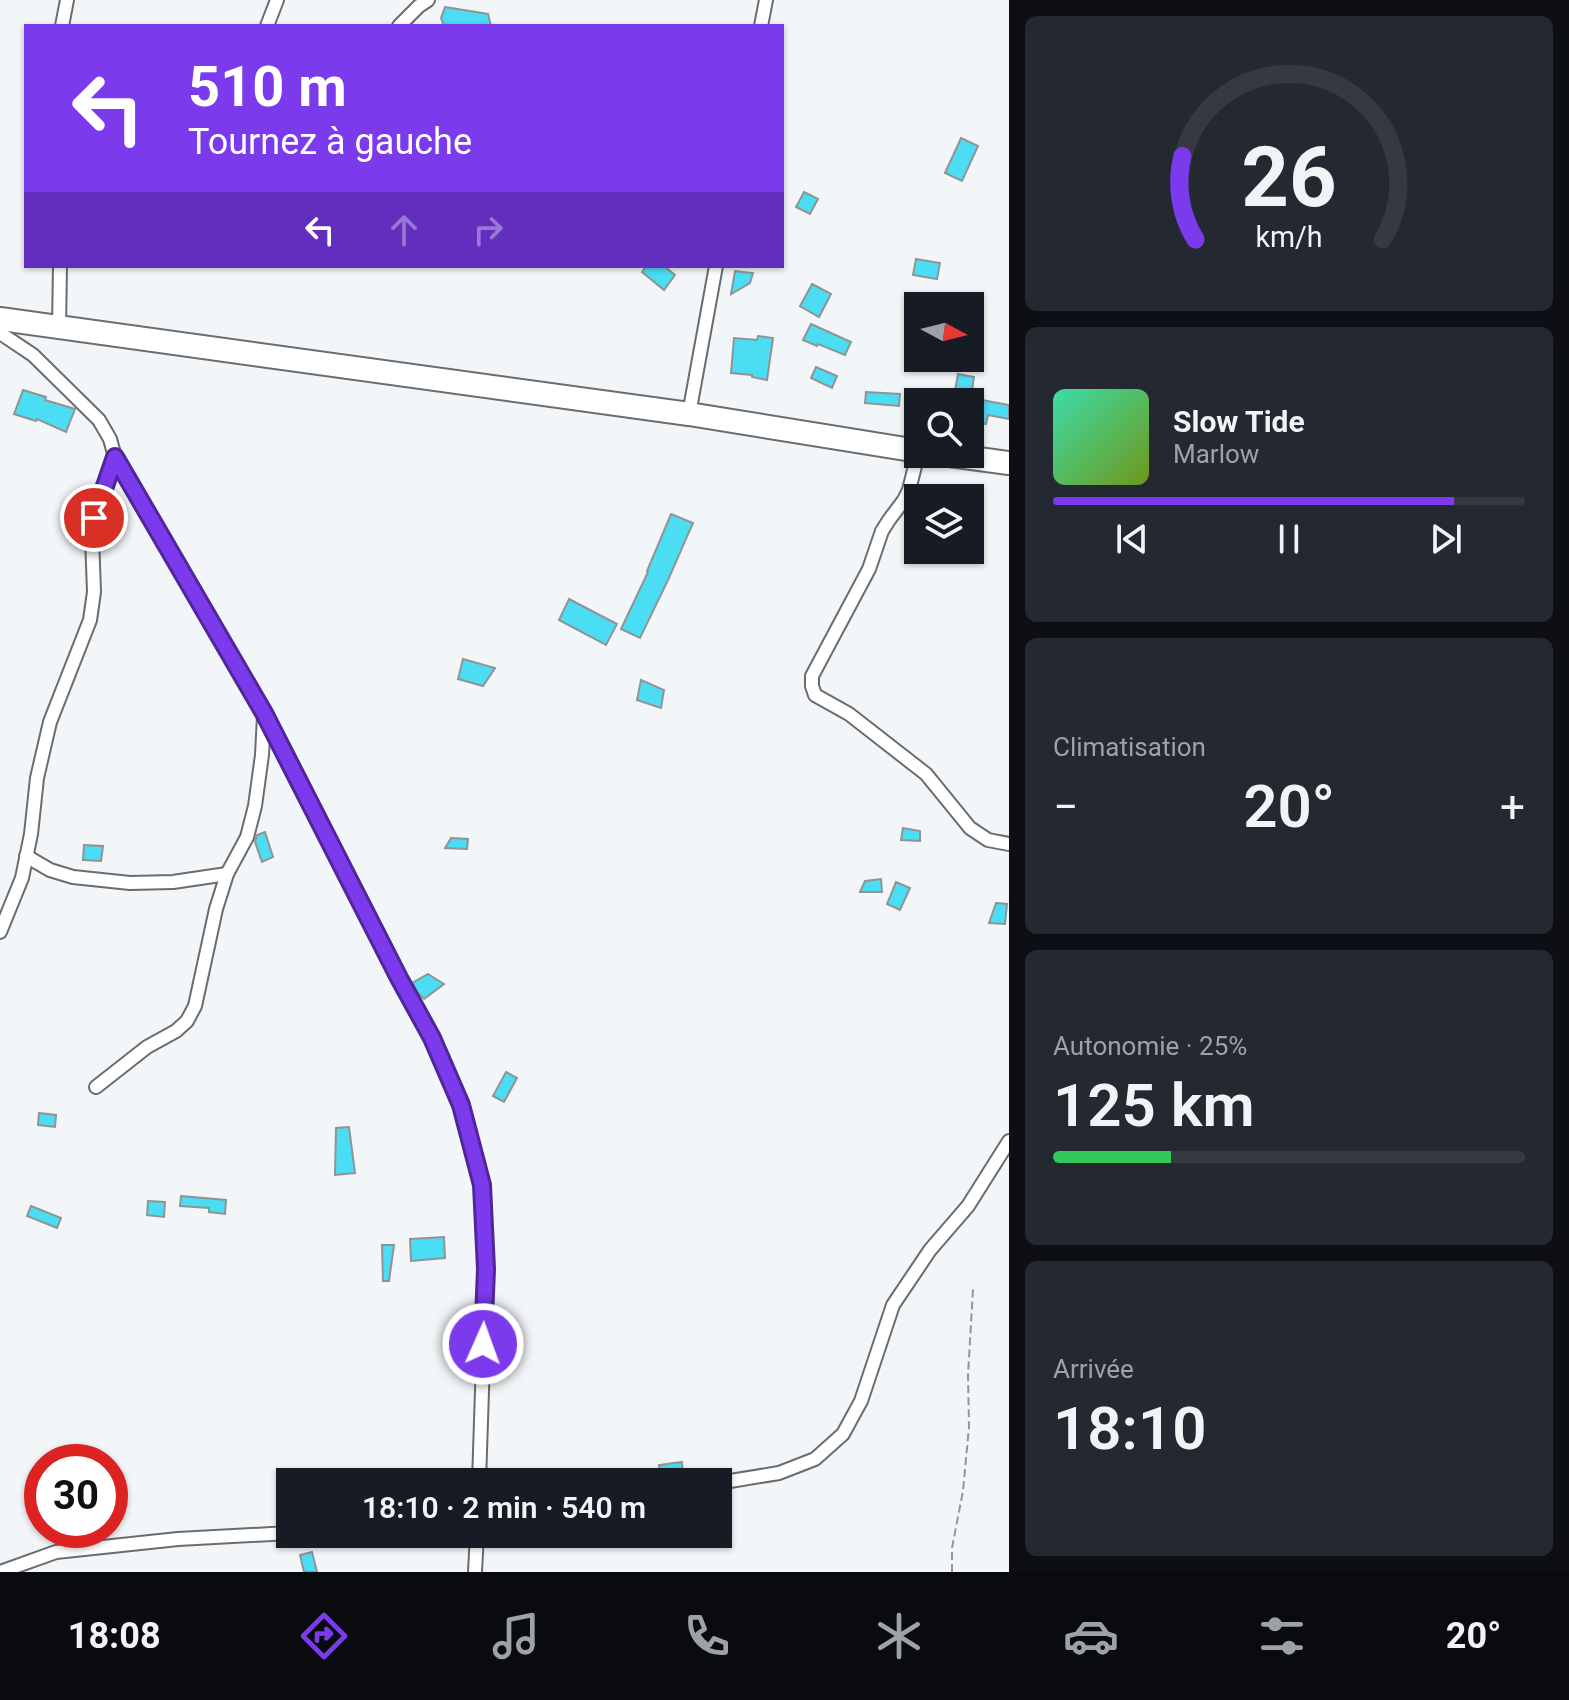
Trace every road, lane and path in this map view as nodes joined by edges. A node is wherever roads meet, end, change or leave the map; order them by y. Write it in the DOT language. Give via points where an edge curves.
graph roads {
  1 [pos="67,0"];
  2 [pos="277,0"];
  3 [pos="428,0"];
  4 [pos="766,0"];
  5 [pos="62,24"];
  6 [pos="268,24"];
  7 [pos="401,24"];
  8 [pos="761,24"];
  9 [pos="60,268"];
  10 [pos="716,268"];
  11 [pos="0,319"];
  12 [pos="59,328"];
  13 [pos="0,333"];
  14 [pos="689,414"];
  15 [pos="904,450"];
  16 [pos="115,457"];
  17 [pos="984,460"];
  18 [pos="1009,463"];
  19 [pos="914,468"];
  20 [pos="264,713"];
  21 [pos="1009,844"];
  22 [pos="26,856"];
  23 [pos="227,874"];
  24 [pos="0,932"];
  25 [pos="96,1087"];
  26 [pos="1009,1141"];
  27 [pos="973,1289"];
  28 [pos="479,1468"];
  29 [pos="732,1481"];
  30 [pos="276,1534"];
  31 [pos="476,1548"];
  32 [pos="0,1572"];
  33 [pos="475,1572"];
  34 [pos="952,1572"];
  1 -- 5 [label="street"];
  2 -- 6 [label="street"];
  3 -- 7 [label="street"];
  4 -- 8 [label="street"];
  9 -- 12 [label="street"];
  10 -- 14 [label="street"];
  11 -- 12 [label="highway"];
  12 -- 14 [label="highway"];
  13 -- 16 [label="street" via="33,355 99,420"];
  14 -- 15 [label="highway"];
  16 -- 20 [label="street"];
  16 -- 22 [label="street" via="94,518 90,620 50,722"];
  17 -- 18 [label="highway"];
  19 -- 21 [label="street" via="909,490 882,531 869,569 812,676 812,686 815,695 849,714 926,774 970,828 988,840"];
  20 -- 23 [label="street" via="255,806 247,837"];
  20 -- 28 [label="street" via="432,1038 469,1133 482,1185 486,1269"];
  22 -- 23 [label="street" via="73,877 130,883"];
  22 -- 24 [label="street"];
  23 -- 25 [label="street" via="187,1021"];
  26 -- 29 [label="street" via="968,1206 893,1305 861,1401 843,1434 815,1459 779,1473"];
  27 -- 34 [label="path" via="969,1427"];
  30 -- 32 [label="street" via="56,1552"];
  31 -- 33 [label="street"];
}
